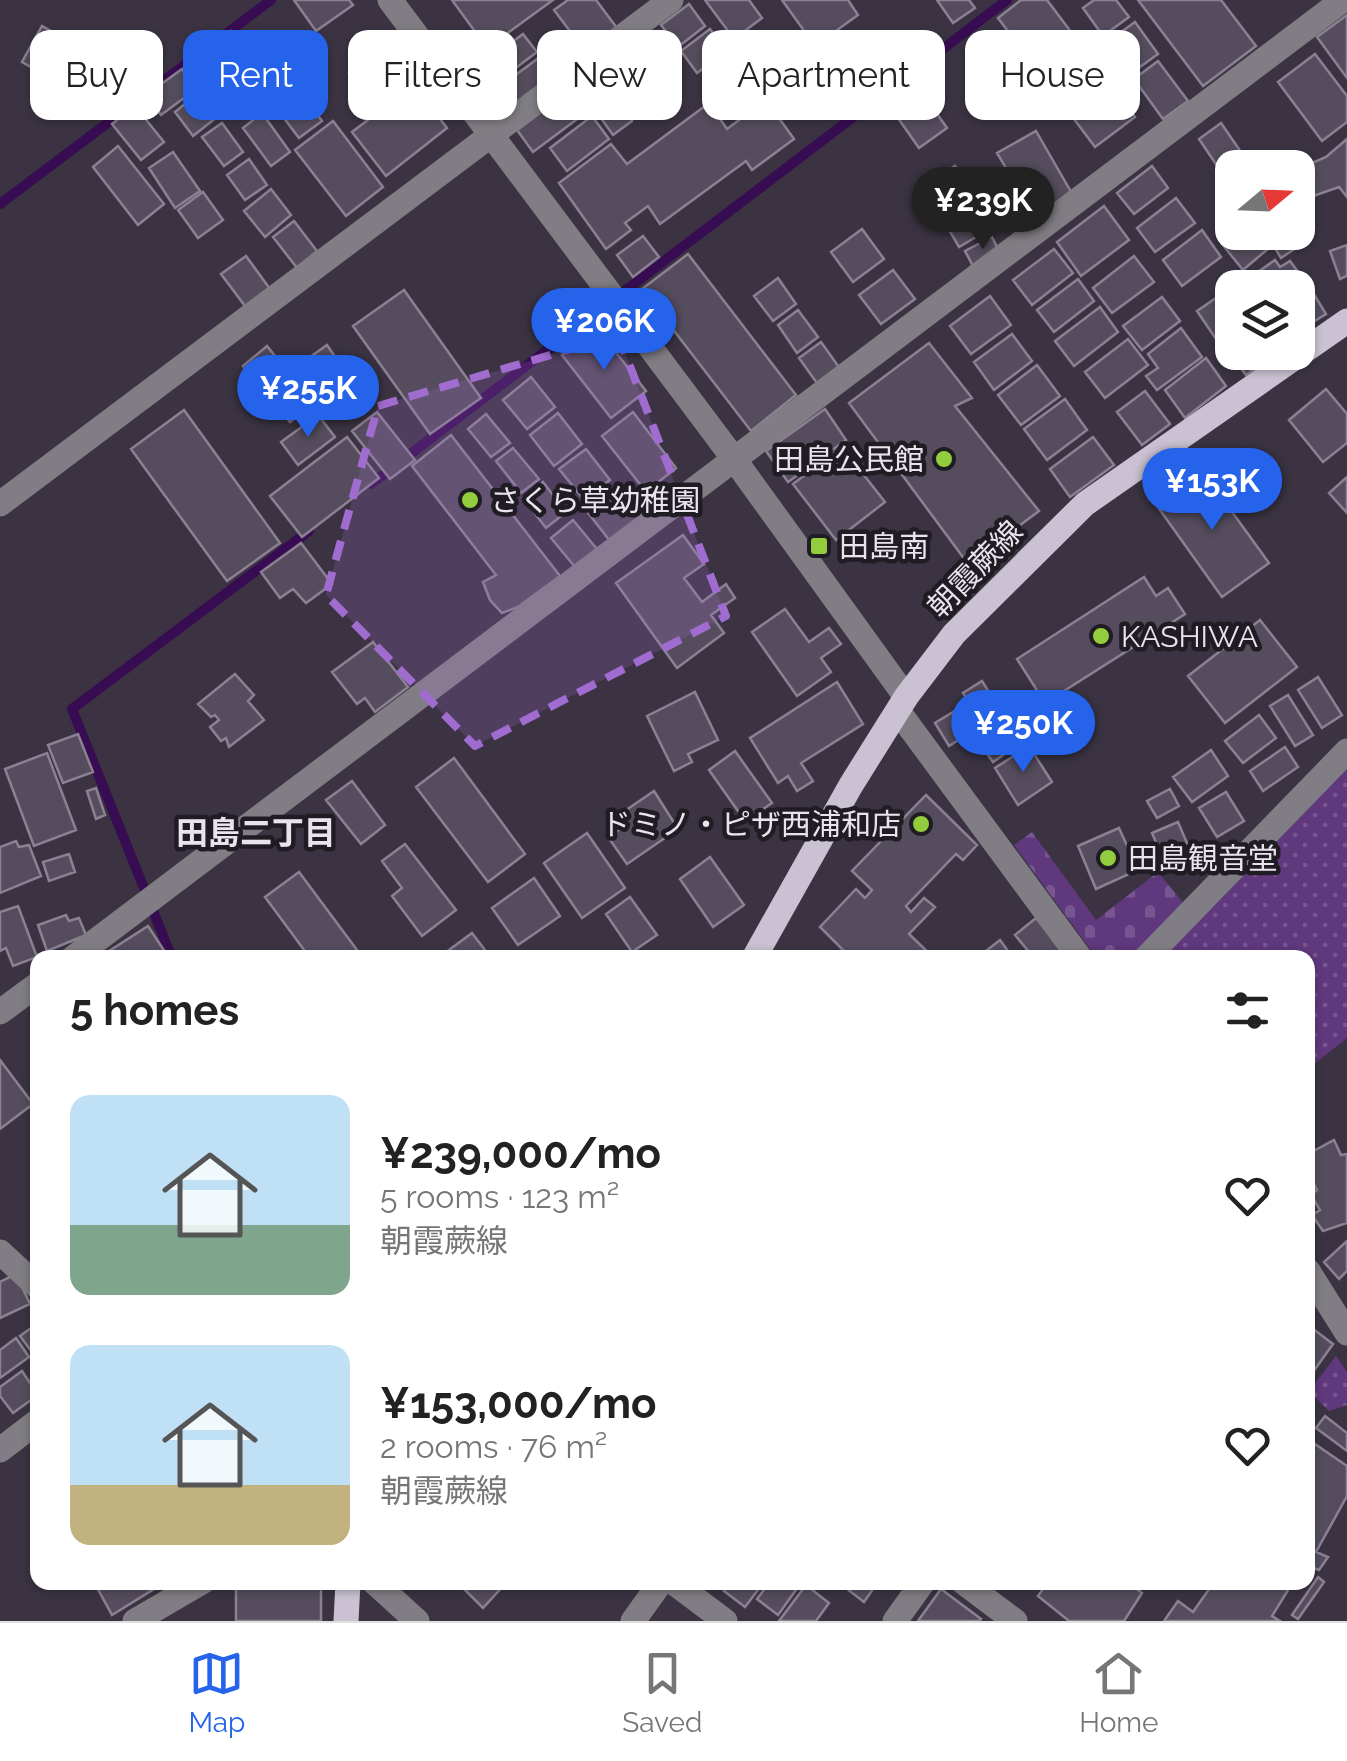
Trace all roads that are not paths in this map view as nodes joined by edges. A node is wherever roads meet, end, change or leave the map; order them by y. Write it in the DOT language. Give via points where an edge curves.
graph roads {
  1 [pos="390,0"];
  2 [pos="672,0"];
  3 [pos="1343,0"];
  4 [pos="492,136"];
  5 [pos="1347,321"];
  6 [pos="734,459"];
  7 [pos="0,504"];
  8 [pos="902,704"];
  9 [pos="1347,750"];
  10 [pos="83,950"];
  11 [pos="759,950"];
  12 [pos="1074,950"];
  13 [pos="1154,950"];
  14 [pos="30,989"];
  15 [pos="2,1006"];
  16 [pos="0,1252"];
  17 [pos="30,1280"];
  18 [pos="1322,1290"];
  19 [pos="1347,1333"];
  20 [pos="30,1427"];
  21 [pos="0,1450"];
  22 [pos="188,1590"];
  23 [pos="348,1590"];
  24 [pos="383,1590"];
  25 [pos="655,1590"];
  26 [pos="684,1590"];
  27 [pos="917,1590"];
  28 [pos="974,1590"];
  29 [pos="135,1621"];
  30 [pos="346,1621"];
  31 [pos="417,1621"];
  32 [pos="633,1621"];
  33 [pos="725,1621"];
  34 [pos="896,1621"];
  35 [pos="1015,1621"];
  1 -- 4 [label="street"];
  2 -- 4 [label="street"];
  3 -- 6 [label="street"];
  4 -- 6 [label="street"];
  4 -- 7 [label="street"];
  5 -- 8 [label="main road, 朝霞蕨線" via="1085,504 954,634"];
  6 -- 8 [label="street"];
  6 -- 10 [label="street"];
  8 -- 11 [label="main road, 朝霞蕨線"];
  8 -- 12 [label="street"];
  9 -- 13 [label="street"];
  14 -- 15 [label="street"];
  16 -- 17 [label="street"];
  18 -- 19 [label="street"];
  20 -- 21 [label="street"];
  22 -- 29 [label="street"];
  23 -- 30 [label="main road"];
  24 -- 31 [label="street"];
  25 -- 32 [label="street"];
  26 -- 33 [label="street"];
  27 -- 34 [label="street"];
  28 -- 35 [label="street"];
}
